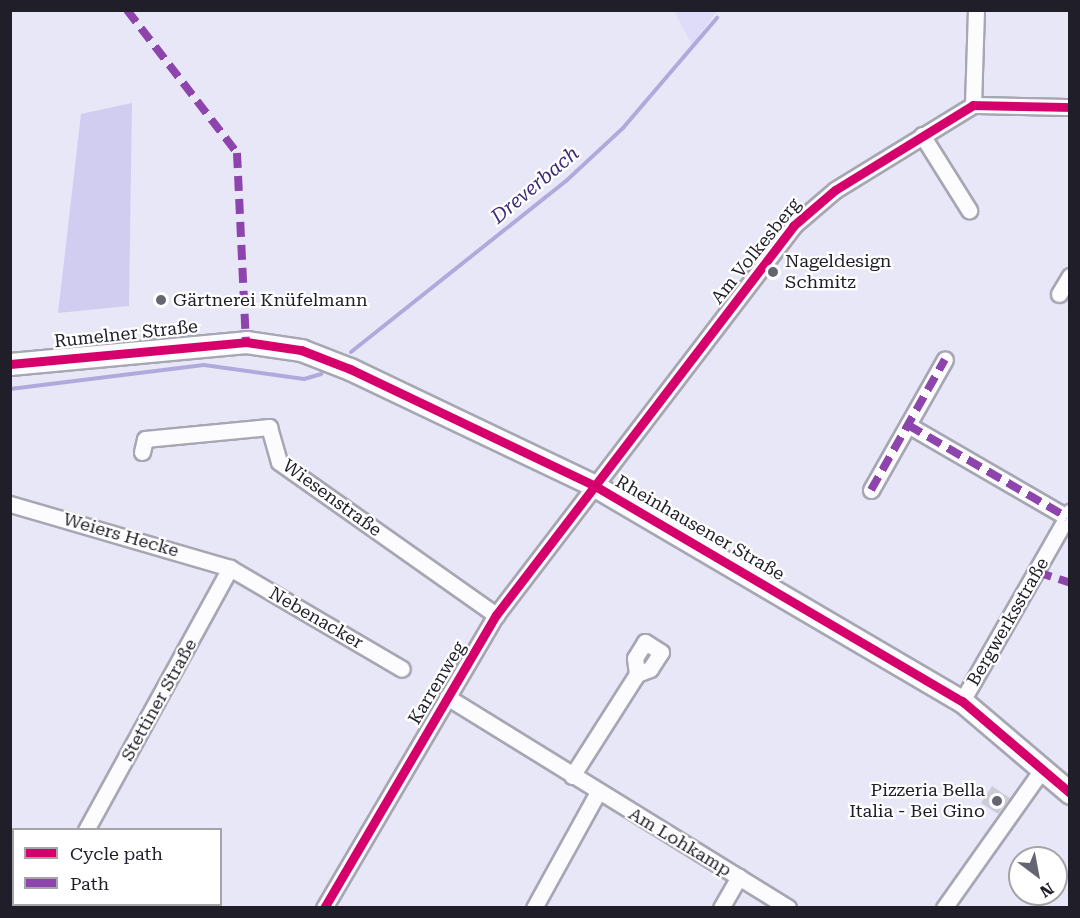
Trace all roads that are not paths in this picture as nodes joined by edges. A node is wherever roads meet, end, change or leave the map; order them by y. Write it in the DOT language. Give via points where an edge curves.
graph roads {
  1 [pos="976,10"];
  2 [pos="973,105"];
  3 [pos="1070,107"];
  4 [pos="922,135"];
  5 [pos="969,210"];
  6 [pos="1070,276"];
  7 [pos="1059,294"];
  8 [pos="246,342"];
  9 [pos="945,359"];
  10 [pos="10,364"];
  11 [pos="908,425"];
  12 [pos="142,452"];
  13 [pos="595,486"];
  14 [pos="871,490"];
  15 [pos="10,504"];
  16 [pos="1068,514"];
  17 [pos="230,568"];
  18 [pos="496,615"];
  19 [pos="402,669"];
  20 [pos="637,674"];
  21 [pos="447,697"];
  22 [pos="962,701"];
  23 [pos="1043,768"];
  24 [pos="572,776"];
  25 [pos="598,792"];
  26 [pos="1070,793"];
  27 [pos="87,828"];
  28 [pos="739,877"];
  29 [pos="324,908"];
  30 [pos="534,908"];
  31 [pos="722,908"];
  32 [pos="788,908"];
  33 [pos="944,908"];
  1 -- 2 [label="street"];
  2 -- 3 [label="street"];
  2 -- 4 [label="street, Am Volkesberg"];
  4 -- 5 [label="street"];
  4 -- 13 [label="street, Am Volkesberg" via="835,190 793,226"];
  6 -- 7 [label="street"];
  8 -- 10 [label="street, Rumelner Straße"];
  8 -- 13 [label="street, Rheinhausener Straße" via="301,350 350,369"];
  9 -- 11 [label="street"];
  11 -- 14 [label="street"];
  11 -- 16 [label="street"];
  12 -- 18 [label="street, Wiesenstraße" via="145,439 269,427 279,462"];
  13 -- 18 [label="street, Karrenweg"];
  13 -- 22 [label="street, Rheinhausener Straße"];
  15 -- 17 [label="street, Weiers Hecke"];
  16 -- 22 [label="street, Bergwerksstraße"];
  17 -- 19 [label="street, Nebenacker"];
  17 -- 27 [label="street, Stettiner Straße"];
  18 -- 21 [label="street, Karrenweg"];
  20 -- 24 [label="street"];
  21 -- 24 [label="street, Am Lohkamp"];
  21 -- 29 [label="street, Karrenweg"];
  22 -- 23 [label="street, Rheinhausener Straße"];
  23 -- 26 [label="street, Rheinhausener Straße"];
  23 -- 33 [label="street"];
  24 -- 25 [label="street, Am Lohkamp"];
  25 -- 28 [label="street, Am Lohkamp"];
  25 -- 30 [label="street"];
  28 -- 31 [label="street"];
  28 -- 32 [label="street, Am Lohkamp"];
}
